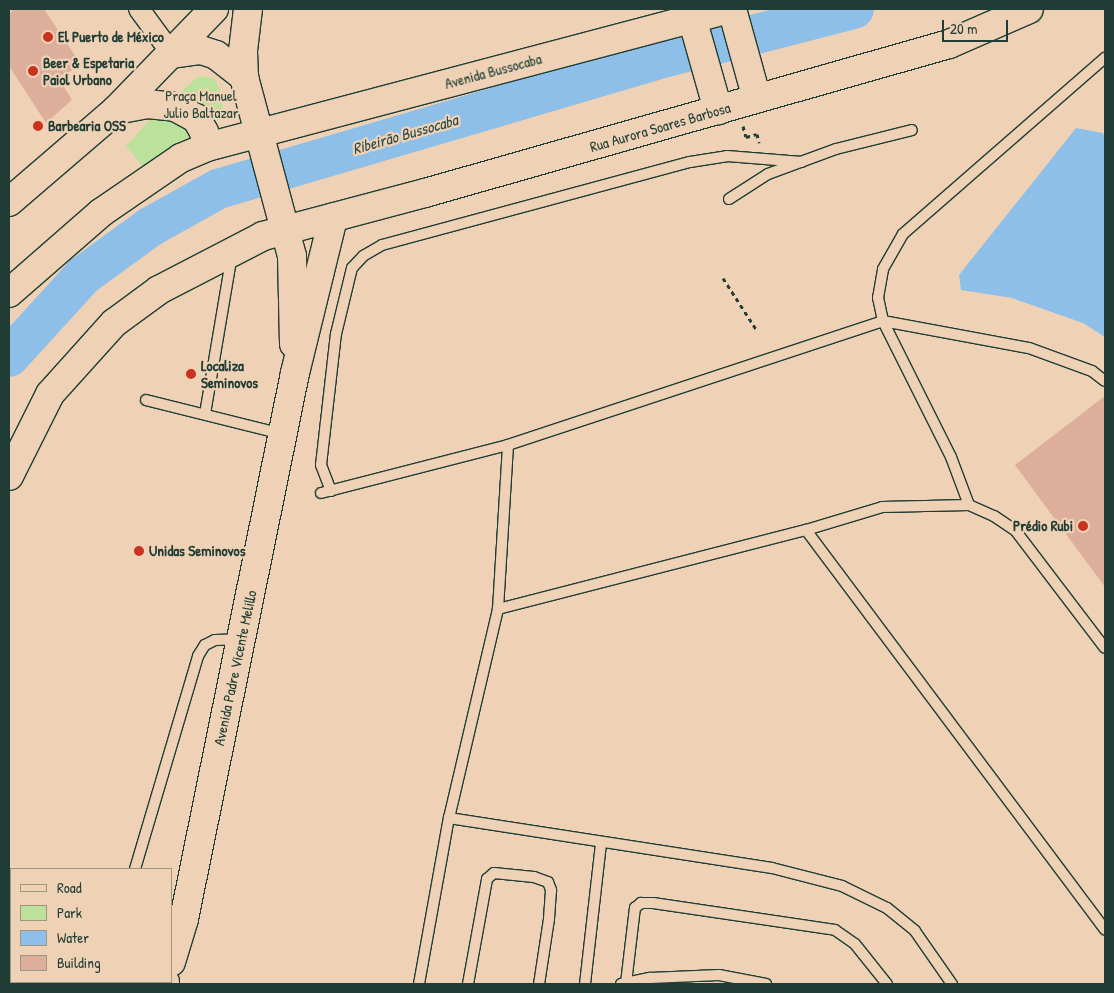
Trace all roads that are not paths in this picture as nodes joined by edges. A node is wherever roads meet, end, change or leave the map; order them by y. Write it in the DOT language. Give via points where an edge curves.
graph roads {
  1 [pos="139,9"];
  2 [pos="214,9"];
  3 [pos="248,9"];
  4 [pos="1029,9"];
  5 [pos="732,12"];
  6 [pos="694,24"];
  7 [pos="172,54"];
  8 [pos="1105,58"];
  9 [pos="244,77"];
  10 [pos="755,91"];
  11 [pos="715,99"];
  12 [pos="116,110"];
  13 [pos="912,130"];
  14 [pos="259,138"];
  15 [pos="206,147"];
  16 [pos="802,162"];
  17 [pos="729,199"];
  18 [pos="9,202"];
  19 [pos="333,218"];
  20 [pos="287,230"];
  21 [pos="233,251"];
  22 [pos="9,293"];
  23 [pos="883,321"];
  24 [pos="295,373"];
  25 [pos="1105,381"];
  26 [pos="146,400"];
  27 [pos="205,414"];
  28 [pos="283,434"];
  29 [pos="508,446"];
  30 [pos="9,476"];
  31 [pos="969,505"];
  32 [pos="806,530"];
  33 [pos="498,609"];
  34 [pos="241,639"];
  35 [pos="1105,648"];
  36 [pos="448,818"];
  37 [pos="601,843"];
  38 [pos="135,868"];
  39 [pos="1105,930"];
  40 [pos="172,959"];
  41 [pos="419,984"];
  42 [pos="468,984"];
  43 [pos="539,984"];
  44 [pos="585,984"];
  45 [pos="623,984"];
  46 [pos="766,984"];
  47 [pos="888,984"];
  48 [pos="952,984"];
  1 -- 7 [label="street"];
  2 -- 7 [label="main road"];
  3 -- 9 [label="main road, Avenida Padre Vicente Melillo" via="242,51"];
  4 -- 10 [label="main road, Rua Aurora Soares Barbosa" via="949,44"];
  5 -- 6 [label="main road, Avenida Bussocaba"];
  5 -- 10 [label="main road"];
  6 -- 11 [label="main road"];
  6 -- 14 [label="main road, Avenida Bussocaba"];
  7 -- 9 [label="main road" via="201,50 216,55"];
  7 -- 12 [label="main road"];
  8 -- 23 [label="lane" via="903,234 883,269 878,298"];
  9 -- 14 [label="main road, Avenida Padre Vicente Melillo"];
  10 -- 11 [label="main road, Rua Aurora Soares Barbosa"];
  11 -- 19 [label="main road, Rua Aurora Soares Barbosa"];
  12 -- 15 [label="main road" via="147,104 175,107 196,118 204,132"];
  12 -- 18 [label="main road"];
  13 -- 16 [label="lane" via="836,149"];
  14 -- 15 [label="main road, Avenida Bussocaba"];
  14 -- 20 [label="main road, Avenida Padre Vicente Melillo"];
  15 -- 22 [label="main road, Avenida Bussocaba" via="181,158 102,212"];
  16 -- 17 [label="lane" via="768,174"];
  16 -- 29 [label="lane" via="727,156 690,162 382,245 363,256 352,268 336,334 321,465 326,492"];
  19 -- 20 [label="main road, Rua Aurora Soares Barbosa"];
  19 -- 24 [label="main road, Avenida Padre Vicente Melillo"];
  20 -- 21 [label="main road, Rua Aurora Soares Barbosa" via="263,236"];
  20 -- 24 [label="main road, Avenida Padre Vicente Melillo" via="292,256"];
  21 -- 27 [label="lane"];
  21 -- 30 [label="main road, Rua Aurora Soares Barbosa" via="159,290 114,323 50,394"];
  23 -- 25 [label="lane" via="1029,348 1092,371"];
  23 -- 29 [label="lane"];
  23 -- 31 [label="lane" via="950,457"];
  24 -- 28 [label="main road, Avenida Padre Vicente Melillo"];
  26 -- 27 [label="lane"];
  27 -- 28 [label="lane"];
  28 -- 34 [label="main road, Avenida Padre Vicente Melillo"];
  29 -- 33 [label="lane"];
  31 -- 32 [label="lane" via="882,506"];
  31 -- 35 [label="lane" via="1015,530"];
  32 -- 33 [label="lane"];
  32 -- 39 [label="lane"];
  33 -- 36 [label="lane"];
  34 -- 38 [label="lane" via="215,640 205,644 198,656"];
  34 -- 40 [label="main road, Avenida Padre Vicente Melillo" via="184,919"];
  36 -- 37 [label="lane"];
  36 -- 41 [label="lane"];
  37 -- 44 [label="lane"];
  37 -- 48 [label="lane" via="772,868 842,886 888,908 915,931"];
  42 -- 43 [label="lane" via="487,879 494,873 534,877 548,882 550,919"];
  45 -- 46 [label="lane" via="650,978 719,975"];
  45 -- 47 [label="lane" via="635,908 641,903 835,930 855,944"];
}
